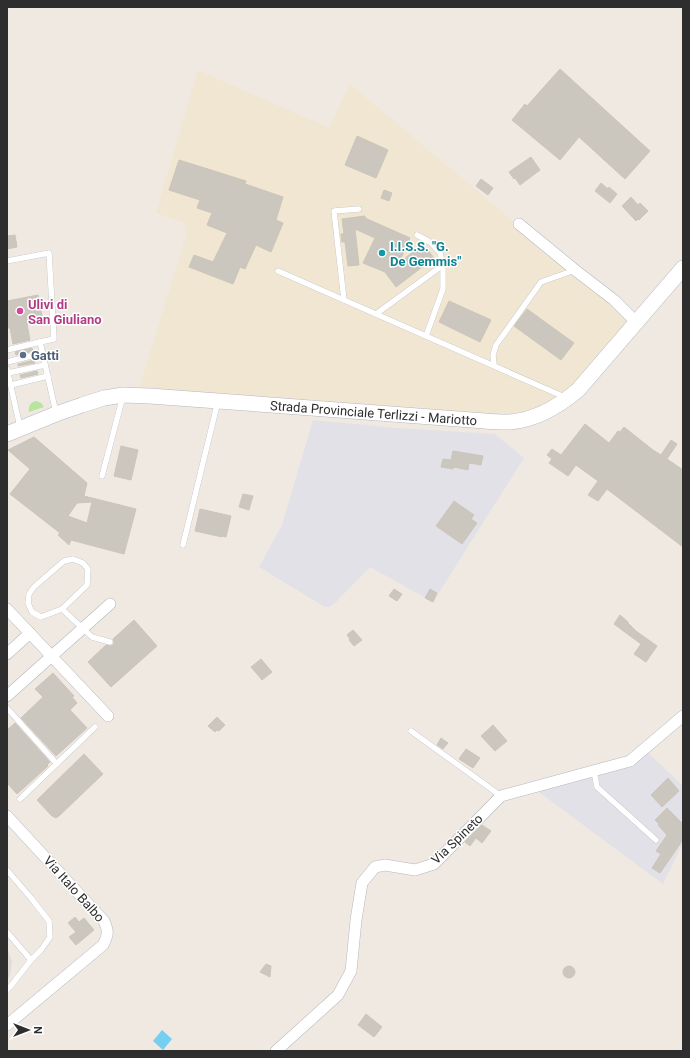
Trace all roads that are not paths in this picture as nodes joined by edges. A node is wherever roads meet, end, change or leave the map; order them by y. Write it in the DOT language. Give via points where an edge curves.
graph roads {
  1 [pos="359,209"];
  2 [pos="519,224"];
  3 [pos="417,235"];
  4 [pos="7,261"];
  5 [pos="443,265"];
  6 [pos="683,268"];
  7 [pos="574,270"];
  8 [pos="278,271"];
  9 [pos="344,300"];
  10 [pos="376,314"];
  11 [pos="637,323"];
  12 [pos="426,336"];
  13 [pos="40,342"];
  14 [pos="7,350"];
  15 [pos="43,353"];
  16 [pos="7,362"];
  17 [pos="45,365"];
  18 [pos="494,366"];
  19 [pos="7,371"];
  20 [pos="48,376"];
  21 [pos="11,385"];
  22 [pos="123,395"];
  23 [pos="567,399"];
  24 [pos="218,401"];
  25 [pos="56,414"];
  26 [pos="14,431"];
  27 [pos="102,476"];
  28 [pos="183,545"];
  29 [pos="110,604"];
  30 [pos="7,609"];
  31 [pos="62,609"];
  32 [pos="83,629"];
  33 [pos="30,633"];
  34 [pos="110,642"];
  35 [pos="7,654"];
  36 [pos="52,657"];
  37 [pos="7,696"];
  38 [pos="7,708"];
  39 [pos="108,716"];
  40 [pos="683,716"];
  41 [pos="95,727"];
  42 [pos="411,731"];
  43 [pos="57,764"];
  44 [pos="594,771"];
  45 [pos="501,796"];
  46 [pos="20,799"];
  47 [pos="7,816"];
  48 [pos="656,840"];
  49 [pos="7,870"];
  50 [pos="7,932"];
  51 [pos="31,960"];
  52 [pos="7,990"];
  53 [pos="7,1025"];
  54 [pos="276,1051"];
  1 -- 9 [label="lane" via="334,211"];
  2 -- 7 [label="street"];
  3 -- 5 [label="lane" via="430,242 440,253"];
  4 -- 13 [label="lane" via="49,253 54,339"];
  5 -- 10 [label="lane"];
  5 -- 12 [label="lane" via="443,289"];
  6 -- 11 [label="main road, Strada Provinciale Terlizzi - Mariotto"];
  7 -- 11 [label="street" via="614,300"];
  7 -- 18 [label="lane" via="540,282 496,345 493,355"];
  8 -- 9 [label="lane"];
  9 -- 10 [label="lane"];
  10 -- 12 [label="lane"];
  11 -- 23 [label="main road, Strada Provinciale Terlizzi - Mariotto"];
  12 -- 18 [label="lane"];
  13 -- 14 [label="lane"];
  13 -- 15 [label="lane"];
  15 -- 16 [label="lane"];
  15 -- 17 [label="lane"];
  17 -- 19 [label="lane"];
  17 -- 20 [label="lane"];
  18 -- 23 [label="lane"];
  19 -- 21 [label="lane"];
  20 -- 21 [label="lane"];
  20 -- 25 [label="lane"];
  21 -- 26 [label="lane"];
  22 -- 24 [label="main road, Strada Provinciale Terlizzi - Mariotto"];
  22 -- 25 [label="main road, Strada Provinciale Terlizzi - Mariotto" via="104,398"];
  22 -- 27 [label="lane"];
  23 -- 24 [label="main road, Strada Provinciale Terlizzi - Mariotto" via="535,417 504,422"];
  24 -- 28 [label="lane"];
  25 -- 26 [label="main road, Strada Provinciale Terlizzi - Mariotto"];
  29 -- 32 [label="street"];
  30 -- 33 [label="street"];
  31 -- 31 [label="lane" via="41,617 32,612 28,602 29,594 64,561 73,559 83,563 88,569 87,585"];
  31 -- 32 [label="lane"];
  32 -- 34 [label="lane" via="92,637"];
  32 -- 36 [label="street"];
  33 -- 35 [label="street"];
  33 -- 36 [label="street"];
  36 -- 37 [label="street"];
  36 -- 39 [label="street"];
  38 -- 43 [label="lane"];
  40 -- 44 [label="street" via="630,761"];
  41 -- 43 [label="lane"];
  42 -- 45 [label="lane"];
  43 -- 46 [label="lane"];
  44 -- 45 [label="street"];
  44 -- 48 [label="lane" via="597,788"];
  45 -- 54 [label="street, Via Spineto" via="434,864 415,870 385,865 375,867 362,883 351,971 348,977 338,995"];
  47 -- 53 [label="street, Via Italo Balbo" via="104,921 108,930 103,945"];
  49 -- 51 [label="lane" via="49,921 50,937"];
  50 -- 51 [label="lane"];
  51 -- 52 [label="lane"];
}
